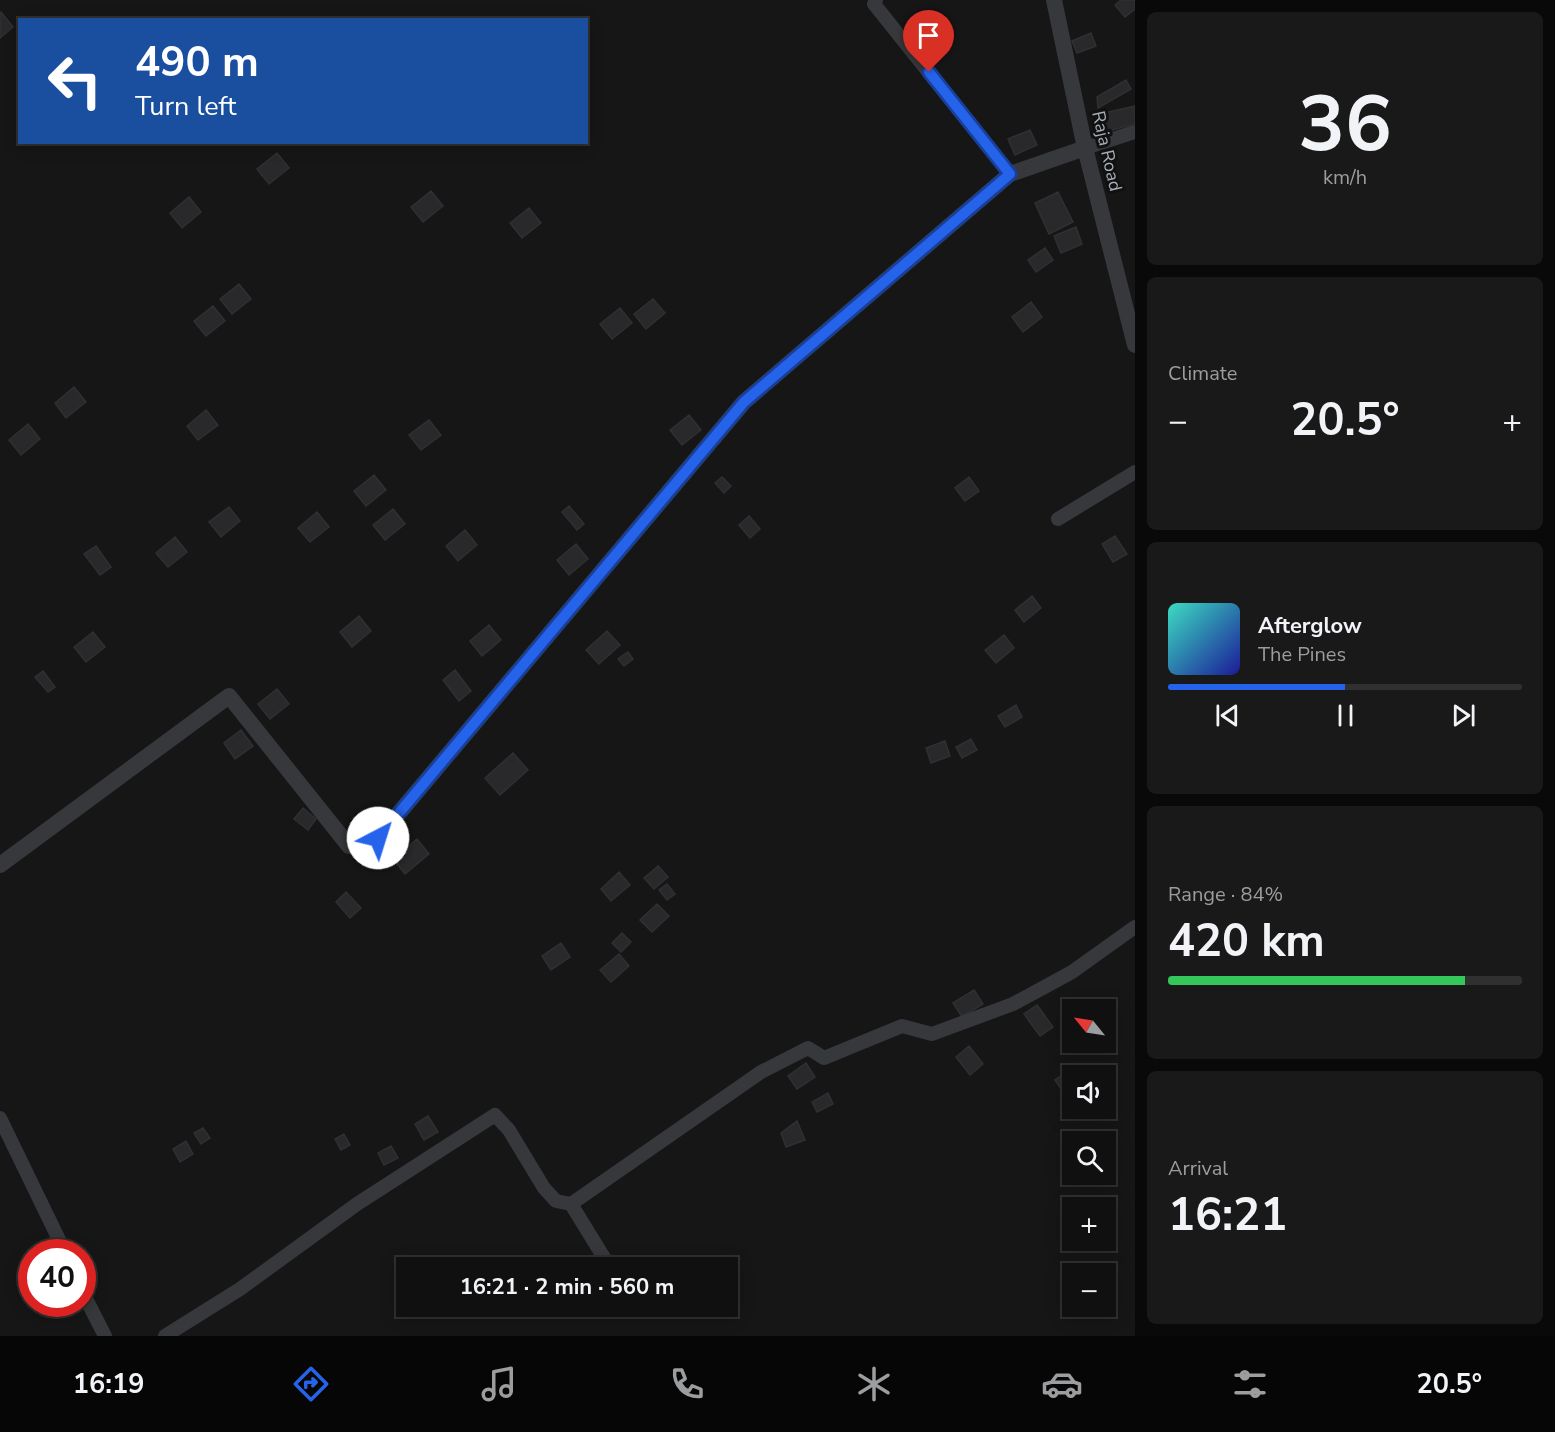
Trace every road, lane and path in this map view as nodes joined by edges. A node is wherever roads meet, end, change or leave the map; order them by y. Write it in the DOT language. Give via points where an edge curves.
graph roads {
  1 [pos="876,0"];
  2 [pos="1054,0"];
  3 [pos="1135,132"];
  4 [pos="1085,148"];
  5 [pos="1010,174"];
  6 [pos="1135,345"];
  7 [pos="1135,472"];
  8 [pos="1058,519"];
  9 [pos="0,865"];
  10 [pos="1135,927"];
  11 [pos="0,1118"];
  12 [pos="571,1204"];
  13 [pos="59,1239"];
  14 [pos="603,1257"];
  15 [pos="95,1317"];
  16 [pos="105,1336"];
  17 [pos="165,1336"];
  1 -- 5 [label="street" via="874,4"];
  2 -- 4 [label="street, Raja Road"];
  3 -- 4 [label="street"];
  4 -- 5 [label="street"];
  4 -- 6 [label="street, Raja Road"];
  5 -- 9 [label="street" via="744,402 378,838 349,846 229,696"];
  7 -- 8 [label="street"];
  10 -- 12 [label="street" via="1072,972 1014,1004 956,1027 932,1034 902,1026 824,1058 808,1048 761,1072"];
  11 -- 13 [label="street"];
  12 -- 14 [label="street"];
  12 -- 17 [label="street" via="556,1201 544,1188 509,1130 495,1115"];
  15 -- 16 [label="street"];
}
